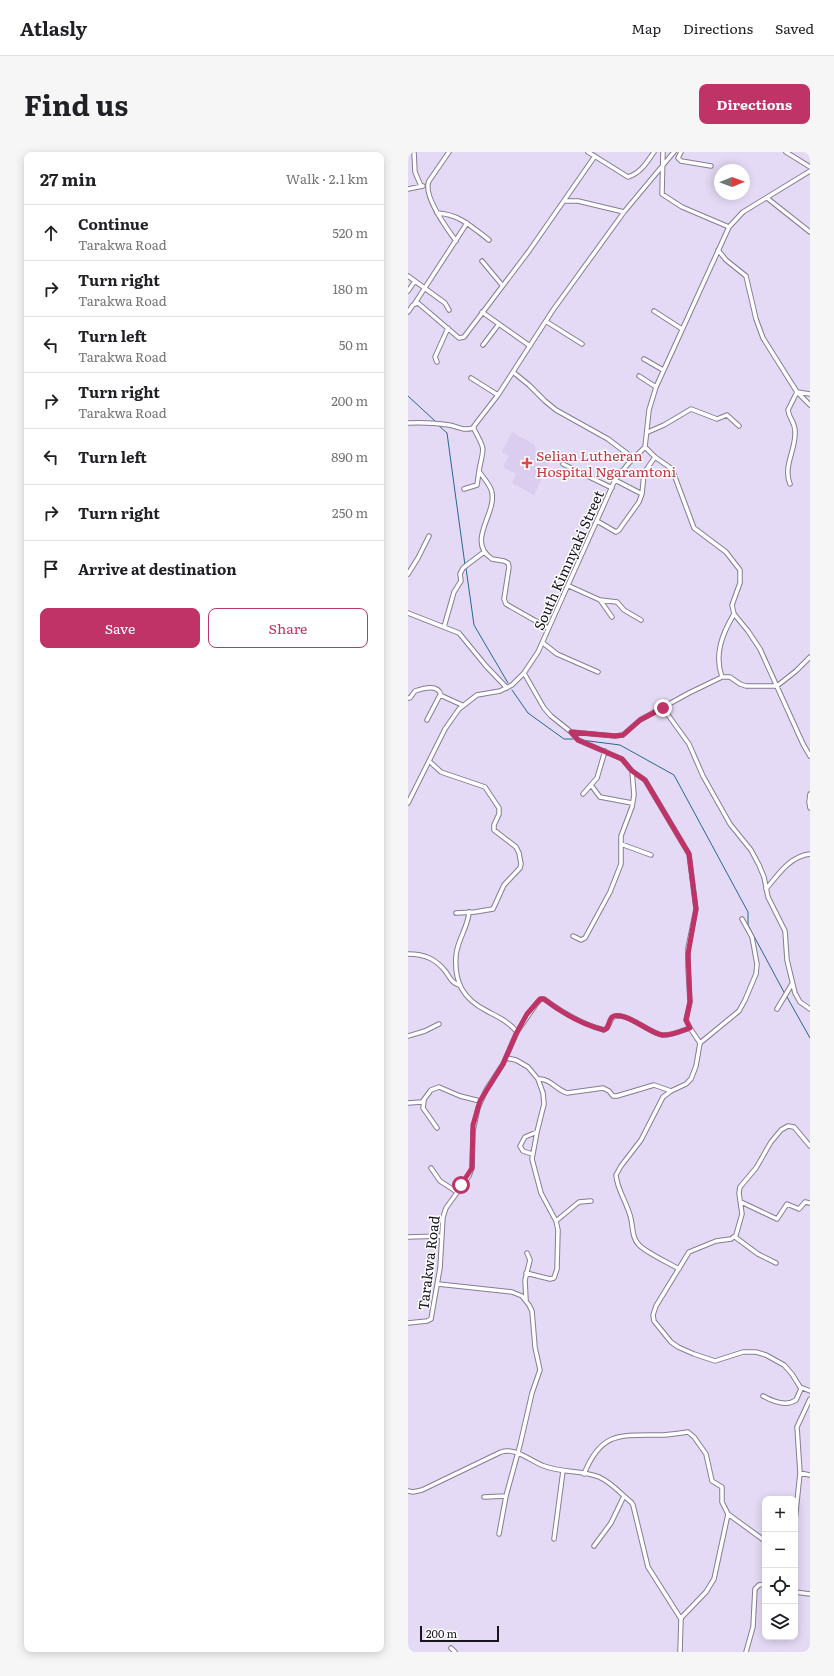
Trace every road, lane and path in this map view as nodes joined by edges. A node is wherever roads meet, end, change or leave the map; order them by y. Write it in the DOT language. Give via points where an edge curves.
graph roads {
  1 [pos="414,152"];
  2 [pos="449,152"];
  3 [pos="589,152"];
  4 [pos="654,152"];
  5 [pos="663,152"];
  6 [pos="674,152"];
  7 [pos="680,152"];
  8 [pos="786,152"];
  9 [pos="595,156"];
  10 [pos="664,164"];
  11 [pos="711,166"];
  12 [pos="810,167"];
  13 [pos="810,171"];
  14 [pos="427,184"];
  15 [pos="421,186"];
  16 [pos="408,189"];
  17 [pos="767,198"];
  18 [pos="564,201"];
  19 [pos="624,212"];
  20 [pos="437,213"];
  21 [pos="467,223"];
  22 [pos="729,227"];
  23 [pos="810,232"];
  24 [pos="489,240"];
  25 [pos="456,241"];
  26 [pos="718,250"];
  27 [pos="482,261"];
  28 [pos="408,276"];
  29 [pos="414,282"];
  30 [pos="502,285"];
  31 [pos="425,288"];
  32 [pos="408,291"];
  33 [pos="415,303"];
  34 [pos="449,310"];
  35 [pos="654,311"];
  36 [pos="408,312"];
  37 [pos="482,312"];
  38 [pos="547,322"];
  39 [pos="499,324"];
  40 [pos="448,328"];
  41 [pos="682,329"];
  42 [pos="582,344"];
  43 [pos="483,345"];
  44 [pos="530,346"];
  45 [pos="644,359"];
  46 [pos="437,362"];
  47 [pos="663,370"];
  48 [pos="513,372"];
  49 [pos="639,376"];
  50 [pos="471,378"];
  51 [pos="656,387"];
  52 [pos="797,392"];
  53 [pos="810,394"];
  54 [pos="498,395"];
  55 [pos="810,405"];
  56 [pos="408,423"];
  57 [pos="739,426"];
  58 [pos="473,428"];
  59 [pos="648,432"];
  60 [pos="645,447"];
  61 [pos="655,457"];
  62 [pos="633,458"];
  63 [pos="562,464"];
  64 [pos="479,471"];
  65 [pos="615,480"];
  66 [pos="790,484"];
  67 [pos="612,488"];
  68 [pos="464,489"];
  69 [pos="642,494"];
  70 [pos="596,521"];
  71 [pos="429,536"];
  72 [pos="484,552"];
  73 [pos="408,574"];
  74 [pos="569,586"];
  75 [pos="600,600"];
  76 [pos="408,613"];
  77 [pos="734,614"];
  78 [pos="612,617"];
  79 [pos="641,620"];
  80 [pos="444,627"];
  81 [pos="548,628"];
  82 [pos="543,643"];
  83 [pos="810,657"];
  84 [pos="598,672"];
  85 [pos="524,673"];
  86 [pos="722,677"];
  87 [pos="777,686"];
  88 [pos="507,688"];
  89 [pos="441,695"];
  90 [pos="408,698"];
  91 [pos="462,705"];
  92 [pos="663,708"];
  93 [pos="427,720"];
  94 [pos="571,732"];
  95 [pos="605,751"];
  96 [pos="810,756"];
  97 [pos="429,761"];
  98 [pos="632,771"];
  99 [pos="591,785"];
  100 [pos="583,794"];
  101 [pos="810,794"];
  102 [pos="408,803"];
  103 [pos="632,803"];
  104 [pos="810,808"];
  105 [pos="621,844"];
  106 [pos="810,854"];
  107 [pos="651,855"];
  108 [pos="766,889"];
  109 [pos="469,912"];
  110 [pos="456,913"];
  111 [pos="742,919"];
  112 [pos="573,936"];
  113 [pos="408,954"];
  114 [pos="792,984"];
  115 [pos="459,985"];
  116 [pos="777,1009"];
  117 [pos="810,1009"];
  118 [pos="439,1024"];
  119 [pos="690,1028"];
  120 [pos="517,1032"];
  121 [pos="408,1036"];
  122 [pos="700,1043"];
  123 [pos="506,1058"];
  124 [pos="538,1079"];
  125 [pos="671,1091"];
  126 [pos="424,1101"];
  127 [pos="480,1101"];
  128 [pos="408,1103"];
  129 [pos="436,1128"];
  130 [pos="537,1132"];
  131 [pos="810,1146"];
  132 [pos="532,1154"];
  133 [pos="432,1168"];
  134 [pos="457,1192"];
  135 [pos="590,1201"];
  136 [pos="741,1202"];
  137 [pos="810,1203"];
  138 [pos="556,1221"];
  139 [pos="408,1236"];
  140 [pos="441,1236"];
  141 [pos="735,1237"];
  142 [pos="528,1253"];
  143 [pos="776,1263"];
  144 [pos="679,1269"];
  145 [pos="526,1273"];
  146 [pos="438,1284"];
  147 [pos="526,1300"];
  148 [pos="408,1323"];
  149 [pos="801,1388"];
  150 [pos="810,1391"];
  151 [pos="763,1396"];
  152 [pos="810,1399"];
  153 [pos="518,1454"];
  154 [pos="563,1471"];
  155 [pos="800,1473"];
  156 [pos="584,1474"];
  157 [pos="810,1475"];
  158 [pos="408,1491"];
  159 [pos="506,1496"];
  160 [pos="624,1496"];
  161 [pos="798,1496"];
  162 [pos="484,1498"];
  163 [pos="728,1514"];
  164 [pos="499,1534"];
  165 [pos="762,1538"];
  166 [pos="554,1539"];
  167 [pos="594,1546"];
  168 [pos="762,1584"];
  169 [pos="798,1592"];
  170 [pos="810,1594"];
  171 [pos="681,1618"];
  172 [pos="451,1648"];
  173 [pos="455,1652"];
  174 [pos="680,1652"];
  175 [pos="746,1652"];
  1 -- 15 [label="street" via="415,172"];
  2 -- 14 [label="street"];
  3 -- 9 [label="street"];
  4 -- 9 [label="street" via="641,169 628,177"];
  5 -- 10 [label="street"];
  6 -- 10 [label="street"];
  7 -- 11 [label="street" via="678,158 681,161"];
  8 -- 12 [label="street"];
  9 -- 18 [label="street"];
  10 -- 19 [label="street"];
  10 -- 22 [label="street" via="662,194 682,207"];
  13 -- 17 [label="street"];
  14 -- 15 [label="street"];
  14 -- 20 [label="street"];
  15 -- 16 [label="street"];
  17 -- 22 [label="street" via="743,212"];
  17 -- 23 [label="street"];
  18 -- 19 [label="street" via="584,202"];
  18 -- 30 [label="street"];
  19 -- 38 [label="street"];
  20 -- 21 [label="street" via="451,214"];
  20 -- 25 [label="street"];
  21 -- 24 [label="street"];
  21 -- 25 [label="street"];
  22 -- 26 [label="street"];
  25 -- 31 [label="street"];
  26 -- 41 [label="street"];
  26 -- 52 [label="street" via="746,276 763,338"];
  27 -- 30 [label="street"];
  28 -- 29 [label="street"];
  29 -- 31 [label="street"];
  29 -- 32 [label="street"];
  30 -- 37 [label="street"];
  31 -- 33 [label="street"];
  31 -- 34 [label="street" via="445,303"];
  33 -- 36 [label="street"];
  33 -- 40 [label="street"];
  35 -- 41 [label="street"];
  37 -- 39 [label="street"];
  37 -- 40 [label="street" via="463,338 459,338"];
  38 -- 42 [label="street"];
  38 -- 44 [label="street"];
  39 -- 43 [label="street"];
  39 -- 44 [label="street"];
  40 -- 46 [label="street" via="435,357"];
  41 -- 47 [label="street"];
  44 -- 48 [label="street"];
  45 -- 47 [label="street"];
  47 -- 51 [label="street"];
  48 -- 54 [label="street"];
  48 -- 62 [label="street" via="556,410 608,439"];
  49 -- 51 [label="street"];
  50 -- 54 [label="street"];
  51 -- 59 [label="street" via="649,410"];
  52 -- 53 [label="street"];
  52 -- 55 [label="street"];
  52 -- 66 [label="street" via="788,410 795,426 787,474"];
  54 -- 58 [label="street"];
  56 -- 58 [label="street" via="426,422 465,430"];
  57 -- 59 [label="street" via="727,415 717,419 691,409"];
  58 -- 64 [label="street" via="484,448"];
  59 -- 60 [label="street"];
  60 -- 61 [label="street"];
  60 -- 62 [label="street, South Kimnyaki Street"];
  61 -- 69 [label="street" via="644,473"];
  61 -- 77 [label="street" via="672,469 694,528 726,552 740,570 740,583 732,605"];
  62 -- 65 [label="street, South Kimnyaki Street"];
  63 -- 67 [label="street"];
  64 -- 68 [label="street" via="477,485"];
  64 -- 72 [label="street" via="491,488 492,496 482,538"];
  65 -- 67 [label="street, South Kimnyaki Street"];
  65 -- 69 [label="street"];
  67 -- 70 [label="street, South Kimnyaki Street"];
  69 -- 70 [label="street" via="617,532"];
  70 -- 74 [label="street, South Kimnyaki Street"];
  71 -- 73 [label="street"];
  72 -- 80 [label="street" via="463,568 460,574 461,581 454,592"];
  72 -- 81 [label="street" via="492,559 508,563 504,599 506,604"];
  74 -- 75 [label="street"];
  74 -- 81 [label="street, South Kimnyaki Street"];
  75 -- 78 [label="street"];
  75 -- 79 [label="street" via="617,602 624,610"];
  76 -- 80 [label="street"];
  77 -- 86 [label="street" via="725,630 718,654"];
  77 -- 87 [label="street" via="760,649"];
  80 -- 88 [label="street" via="463,636"];
  81 -- 82 [label="street, South Kimnyaki Street"];
  82 -- 84 [label="street" via="557,654"];
  82 -- 85 [label="street, South Kimnyaki Street"];
  83 -- 87 [label="street"];
  85 -- 88 [label="street, South Kimnyaki Street"];
  85 -- 94 [label="street" via="548,712"];
  86 -- 87 [label="street" via="730,677 746,686"];
  86 -- 92 [label="street"];
  87 -- 96 [label="street"];
  88 -- 91 [label="street, South Kimnyaki Street" via="477,695"];
  89 -- 90 [label="street" via="436,689 424,689 416,690"];
  89 -- 91 [label="street"];
  89 -- 93 [label="street"];
  91 -- 97 [label="street, South Kimnyaki Street" via="445,729"];
  92 -- 94 [label="street" via="640,720 623,735"];
  92 -- 108 [label="street" via="691,747 703,776 736,832 754,856 762,872"];
  94 -- 95 [label="street" via="578,740"];
  95 -- 98 [label="street" via="622,759"];
  95 -- 99 [label="street" via="597,778"];
  97 -- 102 [label="street, South Kimnyaki Street"];
  97 -- 109 [label="street" via="441,772 485,787 499,808 494,830 516,847 521,858 520,868 504,885 493,909"];
  98 -- 103 [label="street"];
  98 -- 119 [label="street" via="649,786 691,857 696,909 688,954 690,1002 686,1020"];
  99 -- 100 [label="street"];
  99 -- 103 [label="street" via="600,797"];
  101 -- 104 [label="street"];
  103 -- 105 [label="street" via="621,836"];
  105 -- 107 [label="street"];
  105 -- 112 [label="street" via="621,864 610,892 584,938 581,940"];
  106 -- 108 [label="street" via="801,855 792,861"];
  108 -- 114 [label="street" via="785,931"];
  109 -- 110 [label="street"];
  109 -- 115 [label="street" via="456,954"];
  111 -- 122 [label="street" via="752,937 757,964 756,974 739,1011"];
  113 -- 115 [label="street" via="432,958 452,982"];
  114 -- 116 [label="street"];
  114 -- 117 [label="street" via="800,1002"];
  115 -- 120 [label="street" via="476,1005 505,1021"];
  118 -- 121 [label="street"];
  119 -- 120 [label="street, Tarakwa Road" via="660,1035 627,1018 616,1016 604,1030 560,1011 543,998 531,1010"];
  119 -- 122 [label="street"];
  120 -- 123 [label="street, Tarakwa Road"];
  122 -- 125 [label="street" via="691,1079"];
  123 -- 124 [label="street" via="523,1064"];
  123 -- 127 [label="street, Tarakwa Road"];
  124 -- 125 [label="street" via="548,1080 567,1093 603,1088 615,1096 654,1085"];
  124 -- 130 [label="street" via="544,1104"];
  125 -- 144 [label="street" via="660,1101 641,1140 617,1171 616,1179 637,1242 644,1249"];
  126 -- 127 [label="street" via="431,1090 439,1087"];
  126 -- 128 [label="street"];
  126 -- 129 [label="street" via="423,1108"];
  127 -- 134 [label="street, Tarakwa Road" via="473,1125 472,1168"];
  130 -- 132 [label="street"];
  130 -- 132 [label="street" via="525,1137 520,1146 523,1152"];
  131 -- 136 [label="street" via="794,1127 788,1126 781,1130 740,1187"];
  132 -- 138 [label="street" via="541,1193"];
  133 -- 134 [label="street" via="440,1180"];
  134 -- 140 [label="street, Tarakwa Road" via="446,1208"];
  135 -- 138 [label="street" via="579,1202"];
  136 -- 137 [label="street" via="777,1219 787,1204 799,1209 805,1202"];
  136 -- 141 [label="street" via="741,1221"];
  138 -- 145 [label="street" via="558,1243 555,1277 550,1279"];
  139 -- 140 [label="street"];
  140 -- 146 [label="street, Tarakwa Road"];
  141 -- 143 [label="street" via="758,1254"];
  141 -- 144 [label="street" via="688,1252"];
  142 -- 145 [label="street" via="530,1260"];
  144 -- 149 [label="street" via="652,1315 671,1342 687,1352 715,1361 743,1352 766,1355 784,1365"];
  145 -- 147 [label="street"];
  146 -- 147 [label="street" via="512,1292"];
  146 -- 148 [label="street, Tarakwa Road" via="431,1319"];
  147 -- 153 [label="street" via="532,1311 540,1370"];
  149 -- 150 [label="street"];
  149 -- 151 [label="street" via="796,1400 789,1403 776,1402"];
  152 -- 155 [label="street" via="796,1427"];
  153 -- 154 [label="street" via="544,1466"];
  153 -- 158 [label="street" via="511,1450 505,1451 422,1490"];
  153 -- 159 [label="street"];
  154 -- 156 [label="street"];
  154 -- 166 [label="street"];
  155 -- 157 [label="street"];
  155 -- 161 [label="street"];
  156 -- 160 [label="street" via="605,1480"];
  156 -- 163 [label="street" via="594,1454 609,1439 688,1432 706,1454 710,1479 722,1487 722,1502"];
  159 -- 162 [label="street"];
  159 -- 164 [label="street"];
  160 -- 167 [label="street" via="611,1523"];
  160 -- 171 [label="street" via="633,1505 648,1568"];
  163 -- 165 [label="street"];
  163 -- 171 [label="street" via="714,1579 706,1592"];
  168 -- 175 [label="street" via="755,1589 753,1627"];
  169 -- 170 [label="street"];
  171 -- 174 [label="street"];
  172 -- 173 [label="street"];
}
